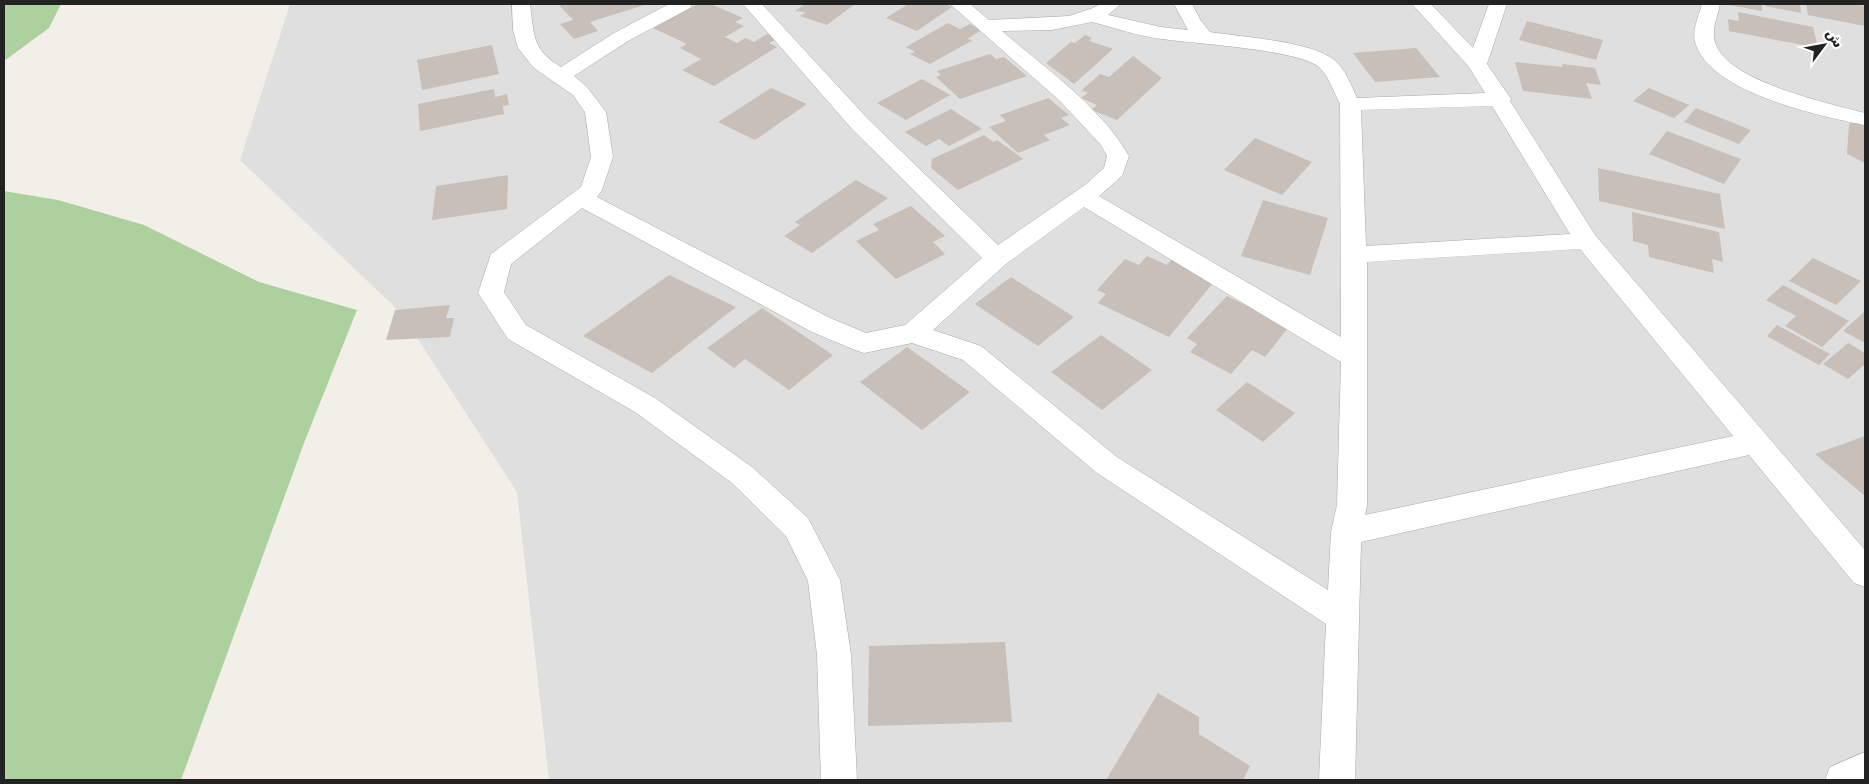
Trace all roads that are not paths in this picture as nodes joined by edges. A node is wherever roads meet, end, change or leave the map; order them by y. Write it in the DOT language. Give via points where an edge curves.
graph roads {
  1 [pos="521,4"];
  2 [pos="683,4"];
  3 [pos="752,4"];
  4 [pos="959,4"];
  5 [pos="1112,4"];
  6 [pos="1183,4"];
  7 [pos="1421,4"];
  8 [pos="1498,4"];
  9 [pos="1711,4"];
  10 [pos="1093,17"];
  11 [pos="986,26"];
  12 [pos="1204,37"];
  13 [pos="1477,64"];
  14 [pos="561,76"];
  15 [pos="1501,99"];
  16 [pos="1350,104"];
  17 [pos="1865,118"];
  18 [pos="1084,196"];
  19 [pos="581,198"];
  20 [pos="1586,241"];
  21 [pos="1354,255"];
  22 [pos="997,258"];
  23 [pos="914,333"];
  24 [pos="1354,357"];
  25 [pos="1755,442"];
  26 [pos="1346,532"];
  27 [pos="1865,573"];
  28 [pos="1342,617"];
  29 [pos="1865,770"];
  30 [pos="839,780"];
  31 [pos="1337,780"];
  32 [pos="1843,780"];
  1 -- 14 [label="street" via="528,48 541,64"];
  2 -- 14 [label="street" via="620,37"];
  3 -- 22 [label="street" via="860,124"];
  4 -- 11 [label="street"];
  5 -- 10 [label="street"];
  6 -- 12 [label="street" via="1192,23"];
  7 -- 13 [label="street"];
  8 -- 13 [label="street"];
  9 -- 17 [label="street" via="1705,41 1716,63 1731,74 1786,97"];
  10 -- 11 [label="street"];
  10 -- 12 [label="street" via="1161,33"];
  11 -- 18 [label="street" via="1067,97 1110,142 1118,156 1114,171"];
  12 -- 16 [label="street" via="1307,53 1326,63 1334,72"];
  13 -- 15 [label="street"];
  14 -- 19 [label="street" via="580,91 595,112 602,157 591,190"];
  15 -- 16 [label="street"];
  15 -- 20 [label="street"];
  16 -- 21 [label="street"];
  18 -- 22 [label="street"];
  18 -- 24 [label="street"];
  19 -- 23 [label="street" via="821,325 864,343"];
  19 -- 30 [label="street" via="500,260 491,293 517,332 646,405 742,475 797,527 824,580 834,655"];
  20 -- 21 [label="street"];
  20 -- 25 [label="street"];
  21 -- 24 [label="street"];
  22 -- 23 [label="street"];
  23 -- 28 [label="street" via="972,353 1107,465"];
  24 -- 26 [label="street" via="1352,505"];
  25 -- 26 [label="street"];
  25 -- 27 [label="street"];
  26 -- 28 [label="street"];
  28 -- 31 [label="street"];
  29 -- 32 [label="street"];
}
